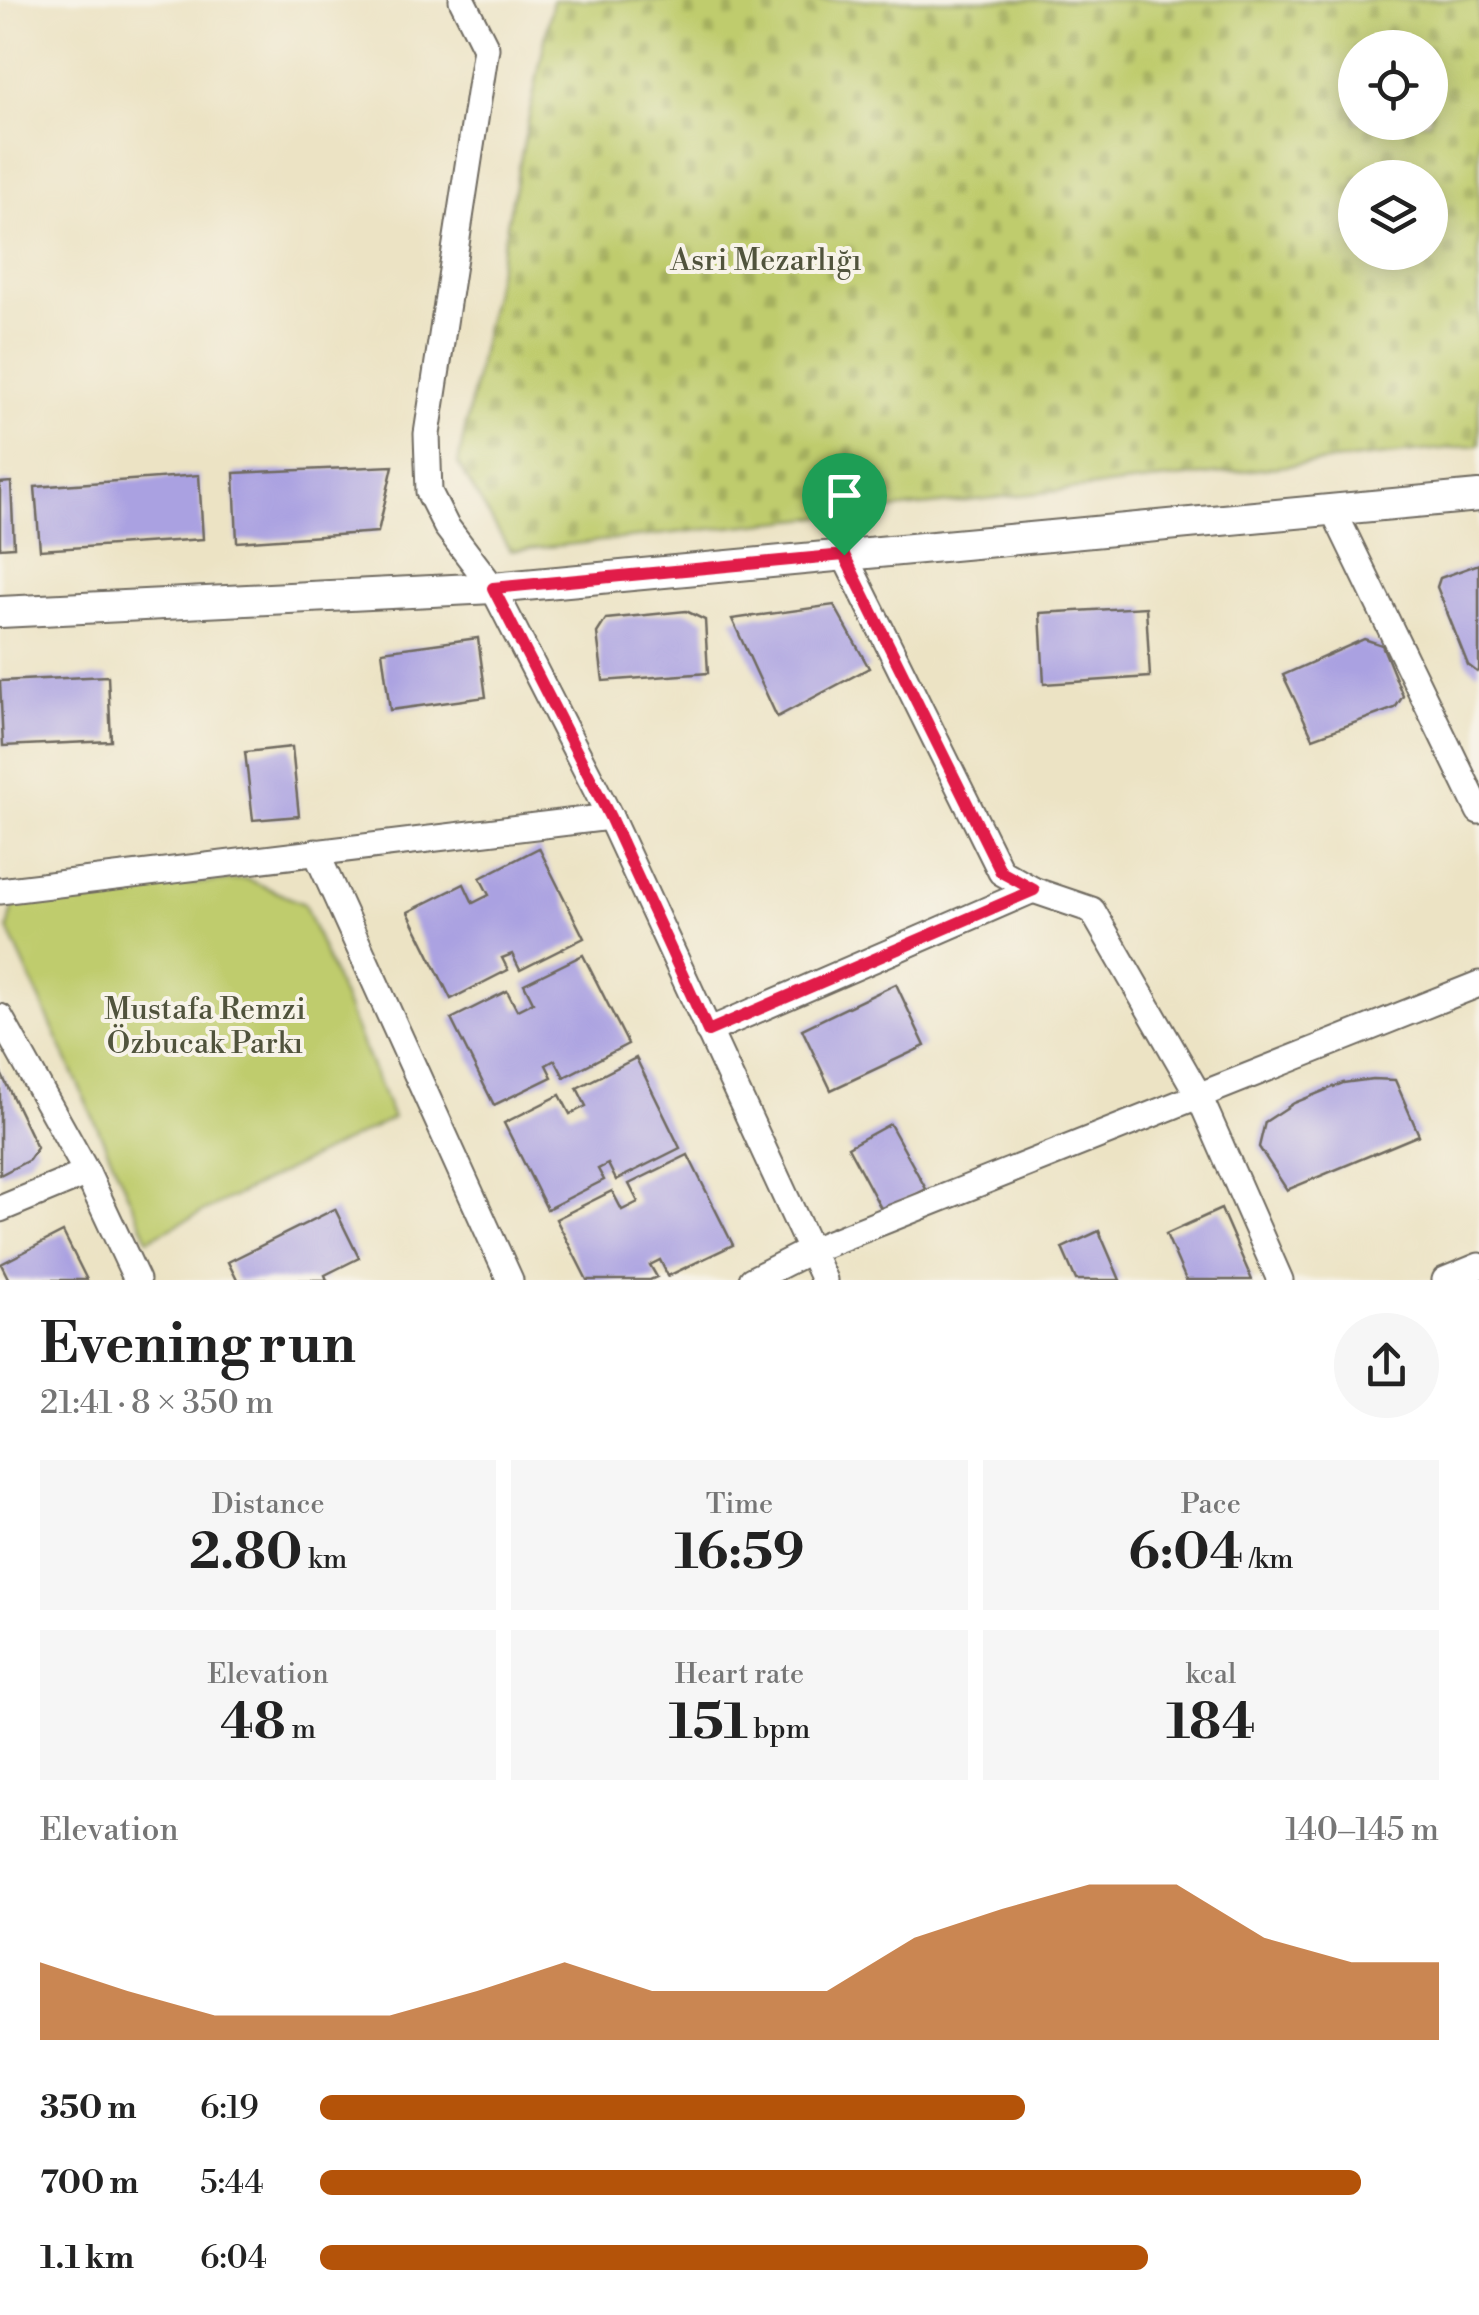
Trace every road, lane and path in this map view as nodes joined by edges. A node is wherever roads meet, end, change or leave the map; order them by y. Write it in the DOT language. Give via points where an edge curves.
graph roads {
  1 [pos="462,0"];
  2 [pos="1479,496"];
  3 [pos="1333,510"];
  4 [pos="844,555"];
  5 [pos="493,588"];
  6 [pos="0,612"];
  7 [pos="1479,811"];
  8 [pos="610,817"];
  9 [pos="316,852"];
  10 [pos="1034,890"];
  11 [pos="0,891"];
  12 [pos="1479,984"];
  13 [pos="0,1018"];
  14 [pos="708,1031"];
  15 [pos="1199,1096"];
  16 [pos="87,1174"];
  17 [pos="0,1209"];
  18 [pos="809,1251"];
  19 [pos="1479,1266"];
  20 [pos="137,1280"];
  21 [pos="510,1280"];
  22 [pos="752,1280"];
  23 [pos="824,1280"];
  24 [pos="1280,1280"];
  25 [pos="1446,1280"];
  1 -- 5 [label="street" via="486,48 427,434 428,492"];
  2 -- 3 [label="street"];
  3 -- 4 [label="street"];
  3 -- 7 [label="street"];
  4 -- 5 [label="street"];
  4 -- 10 [label="street" via="1001,872"];
  5 -- 6 [label="street"];
  5 -- 8 [label="street"];
  8 -- 9 [label="street"];
  8 -- 14 [label="street"];
  9 -- 11 [label="street"];
  9 -- 21 [label="street"];
  10 -- 14 [label="street"];
  10 -- 15 [label="street" via="1092,910"];
  12 -- 15 [label="street"];
  13 -- 16 [label="street"];
  14 -- 18 [label="street"];
  15 -- 18 [label="street"];
  15 -- 24 [label="street"];
  16 -- 17 [label="street"];
  16 -- 20 [label="street"];
  18 -- 22 [label="street"];
  18 -- 23 [label="street"];
  19 -- 25 [label="street"];
}
